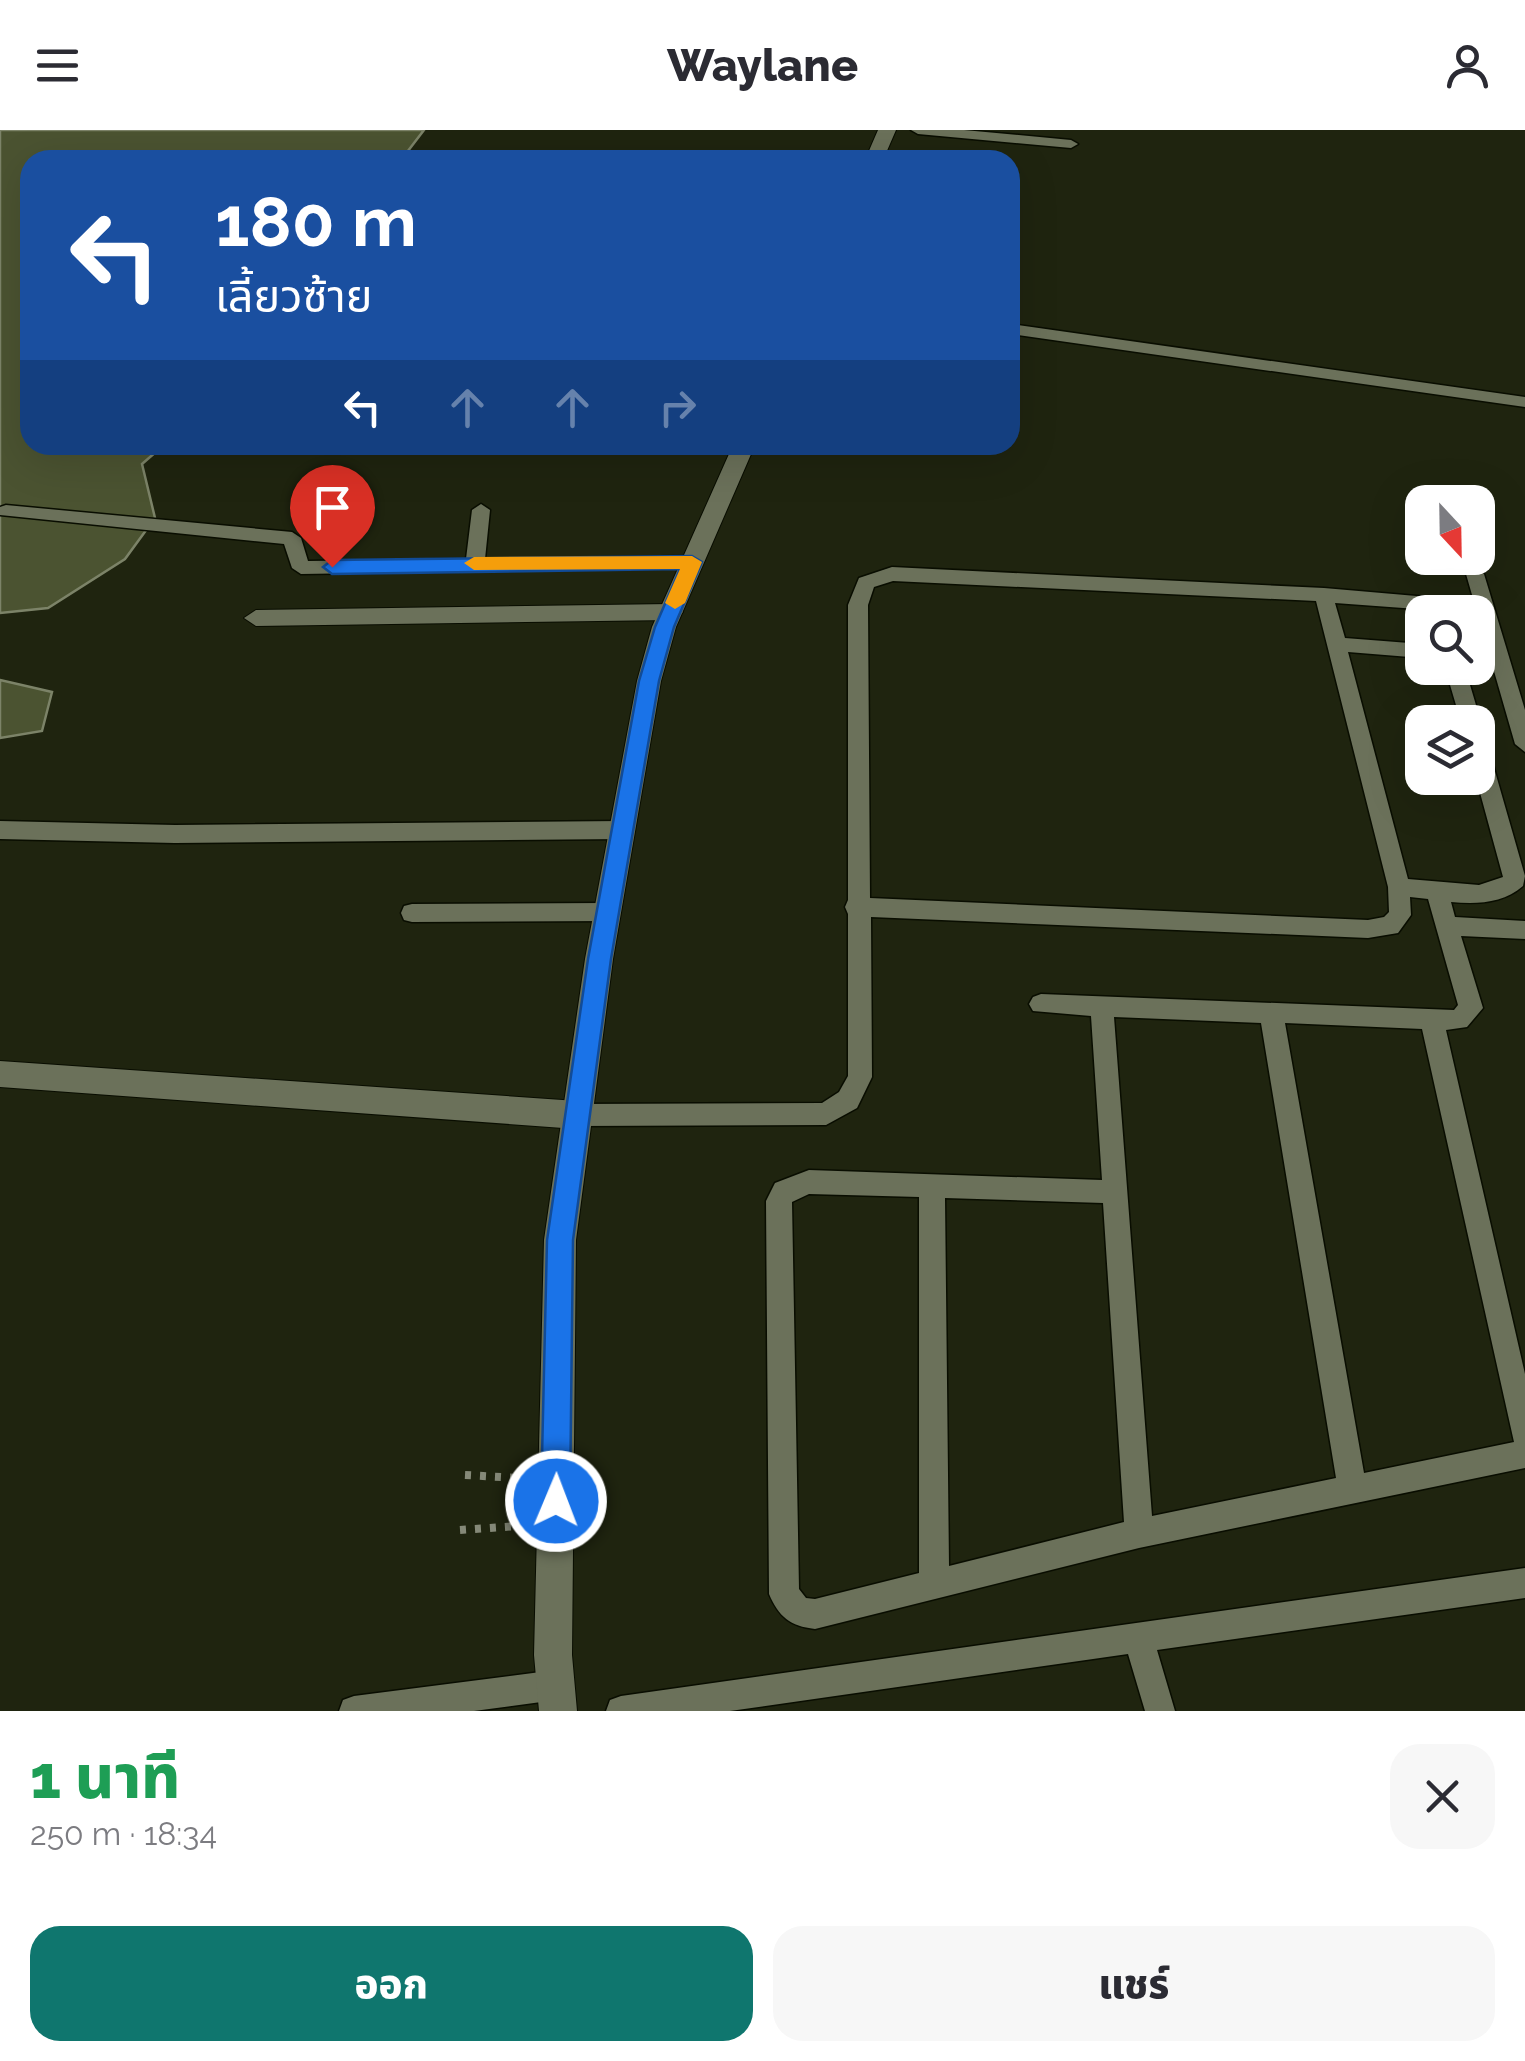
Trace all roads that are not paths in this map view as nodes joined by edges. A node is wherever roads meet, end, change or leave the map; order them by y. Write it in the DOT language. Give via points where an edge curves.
graph roads {
  1 [pos="918,130"];
  2 [pos="1072,144"];
  3 [pos="1020,330"];
  4 [pos="1525,402"];
  5 [pos="740,456"];
  6 [pos="481,510"];
  7 [pos="6,511"];
  8 [pos="692,562"];
  9 [pos="476,563"];
  10 [pos="1475,575"];
  11 [pos="1324,595"];
  12 [pos="1405,601"];
  13 [pos="671,612"];
  14 [pos="256,618"];
  15 [pos="1336,644"];
  16 [pos="1405,650"];
  17 [pos="1525,744"];
  18 [pos="1491,795"];
  19 [pos="0,830"];
  20 [pos="622,830"];
  21 [pos="1399,887"];
  22 [pos="1436,890"];
  23 [pos="856,907"];
  24 [pos="607,912"];
  25 [pos="412,913"];
  26 [pos="1447,926"];
  27 [pos="1525,930"];
  28 [pos="1042,1004"];
  29 [pos="1102,1007"];
  30 [pos="1271,1013"];
  31 [pos="1432,1019"];
  32 [pos="0,1074"];
  33 [pos="577,1115"];
  34 [pos="932,1186"];
  35 [pos="1115,1192"];
  36 [pos="1525,1435"];
  37 [pos="1525,1454"];
  38 [pos="1352,1486"];
  39 [pos="1139,1533"];
  40 [pos="1525,1583"];
  41 [pos="934,1584"];
  42 [pos="1138,1638"];
  43 [pos="557,1698"];
  44 [pos="354,1711"];
  45 [pos="621,1711"];
  46 [pos="1160,1711"];
  1 -- 2 [label="lane"];
  3 -- 4 [label="lane"];
  5 -- 8 [label="main road"];
  6 -- 9 [label="lane"];
  7 -- 9 [label="lane" via="292,538 301,568"];
  8 -- 9 [label="lane"];
  8 -- 13 [label="main road"];
  10 -- 17 [label="lane"];
  11 -- 12 [label="lane"];
  11 -- 15 [label="lane"];
  11 -- 23 [label="lane" via="892,574 866,583 858,605"];
  13 -- 14 [label="main road"];
  13 -- 20 [label="main road" via="649,681"];
  15 -- 16 [label="lane"];
  15 -- 21 [label="lane"];
  18 -- 22 [label="lane" via="1514,880 1509,889 1492,895"];
  19 -- 20 [label="lane"];
  20 -- 24 [label="main road"];
  21 -- 22 [label="lane"];
  21 -- 23 [label="lane" via="1400,915 1390,926 1368,929"];
  22 -- 26 [label="lane"];
  23 -- 33 [label="lane" via="860,1078 848,1100 826,1114"];
  24 -- 25 [label="lane"];
  24 -- 33 [label="main road"];
  26 -- 27 [label="lane"];
  26 -- 31 [label="lane" via="1471,1008 1459,1020"];
  28 -- 29 [label="lane"];
  29 -- 30 [label="lane"];
  29 -- 35 [label="lane"];
  30 -- 31 [label="lane"];
  30 -- 38 [label="lane"];
  31 -- 36 [label="lane"];
  32 -- 33 [label="main road"];
  33 -- 43 [label="main road" via="560,1240"];
  34 -- 35 [label="lane"];
  34 -- 41 [label="lane"];
  34 -- 41 [label="lane" via="809,1182 784,1191 779,1201 784,1594 798,1612 815,1614"];
  35 -- 39 [label="lane"];
  37 -- 38 [label="lane"];
  38 -- 39 [label="lane"];
  39 -- 41 [label="lane"];
  40 -- 42 [label="lane"];
  42 -- 45 [label="lane"];
  42 -- 46 [label="lane"];
  43 -- 44 [label="lane"];
}
